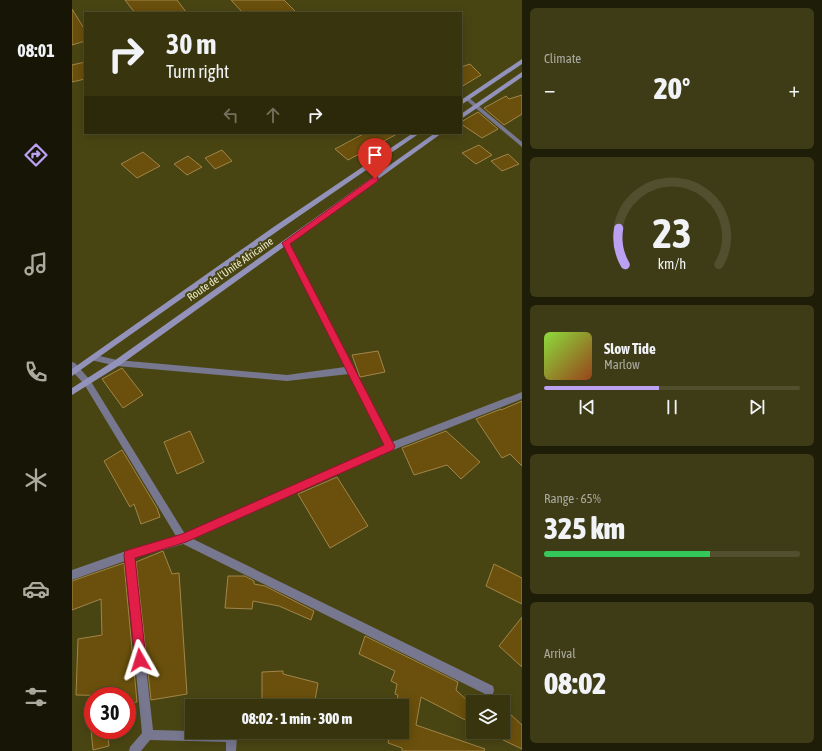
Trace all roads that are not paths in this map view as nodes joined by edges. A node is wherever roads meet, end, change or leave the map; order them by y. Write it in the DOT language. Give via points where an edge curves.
graph roads {
  1 [pos="522,61"];
  2 [pos="522,74"];
  3 [pos="468,99"];
  4 [pos="462,102"];
  5 [pos="476,106"];
  6 [pos="462,116"];
  7 [pos="416,134"];
  8 [pos="438,134"];
  9 [pos="522,145"];
  10 [pos="286,243"];
  11 [pos="95,358"];
  12 [pos="117,363"];
  13 [pos="74,369"];
  14 [pos="351,370"];
  15 [pos="87,382"];
  16 [pos="72,392"];
  17 [pos="522,395"];
  18 [pos="390,446"];
  19 [pos="183,539"];
  20 [pos="129,555"];
  21 [pos="72,575"];
  22 [pos="489,690"];
  23 [pos="148,735"];
  24 [pos="134,751"];
  25 [pos="231,751"];
  1 -- 3 [label="main road"];
  2 -- 5 [label="main road"];
  3 -- 4 [label="main road"];
  3 -- 5 [label="street"];
  5 -- 6 [label="main road"];
  5 -- 9 [label="street"];
  7 -- 11 [label="main road, Route de l'Unité Africaine" via="277,228"];
  8 -- 10 [label="main road, Route de l'Unité Africaine"];
  10 -- 12 [label="main road, Route de l'Unité Africaine"];
  10 -- 14 [label="street"];
  11 -- 12 [label="street"];
  11 -- 13 [label="main road, Route de l'Unité Africaine"];
  12 -- 14 [label="street" via="287,378"];
  12 -- 15 [label="main road, Route de l'Unité Africaine"];
  13 -- 15 [label="street"];
  14 -- 18 [label="street"];
  15 -- 16 [label="main road, Route de l'Unité Africaine"];
  15 -- 19 [label="street"];
  17 -- 18 [label="street"];
  18 -- 19 [label="street"];
  19 -- 20 [label="street"];
  19 -- 22 [label="street"];
  20 -- 21 [label="street"];
  20 -- 23 [label="street"];
  23 -- 24 [label="street"];
  23 -- 25 [label="street" via="232,737"];
}
